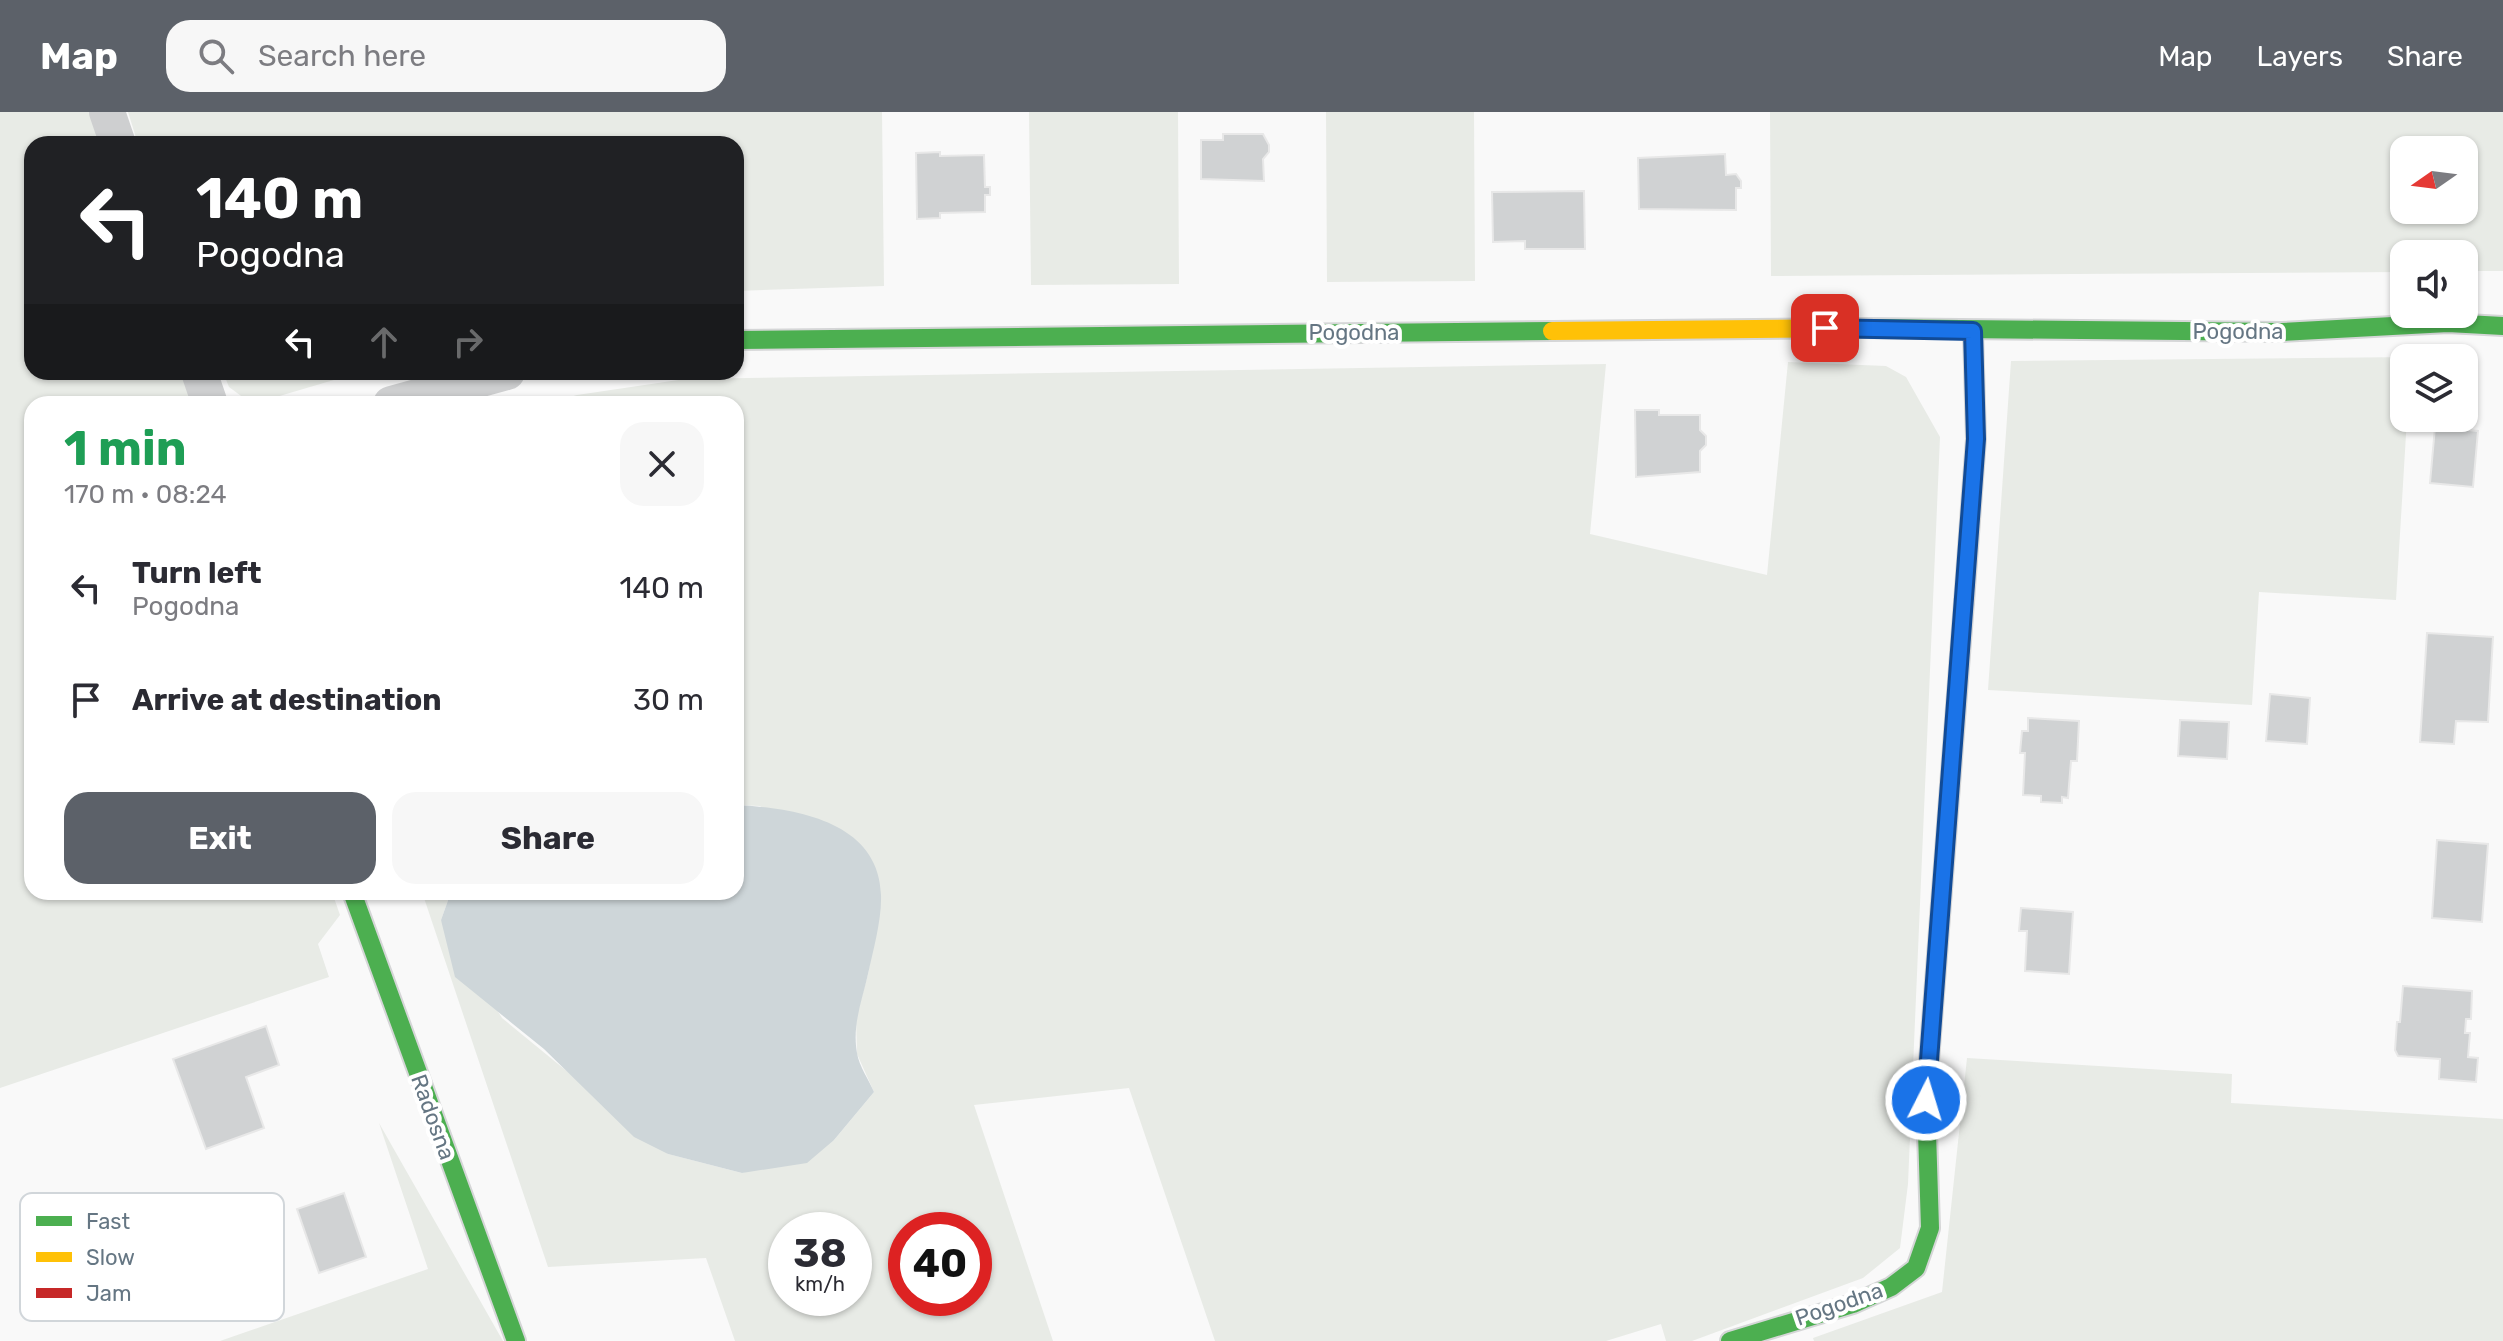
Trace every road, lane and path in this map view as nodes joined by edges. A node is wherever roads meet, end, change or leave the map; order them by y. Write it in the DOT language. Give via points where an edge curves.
graph roads {
  1 [pos="107,112"];
  2 [pos="115,136"];
  3 [pos="2503,326"];
  4 [pos="1973,331"];
  5 [pos="744,340"];
  6 [pos="478,380"];
  7 [pos="420,396"];
  8 [pos="355,900"];
  9 [pos="516,1341"];
  10 [pos="1730,1341"];
  1 -- 2 [label="street"];
  3 -- 4 [label="street, Pogodna"];
  4 -- 5 [label="street, Pogodna" via="1825,328"];
  4 -- 10 [label="street, Pogodna" via="1976,439 1926,1100 1930,1228 1916,1268 1891,1287 1853,1304"];
  6 -- 7 [label="street"];
  8 -- 9 [label="street, Radosna"];
}
